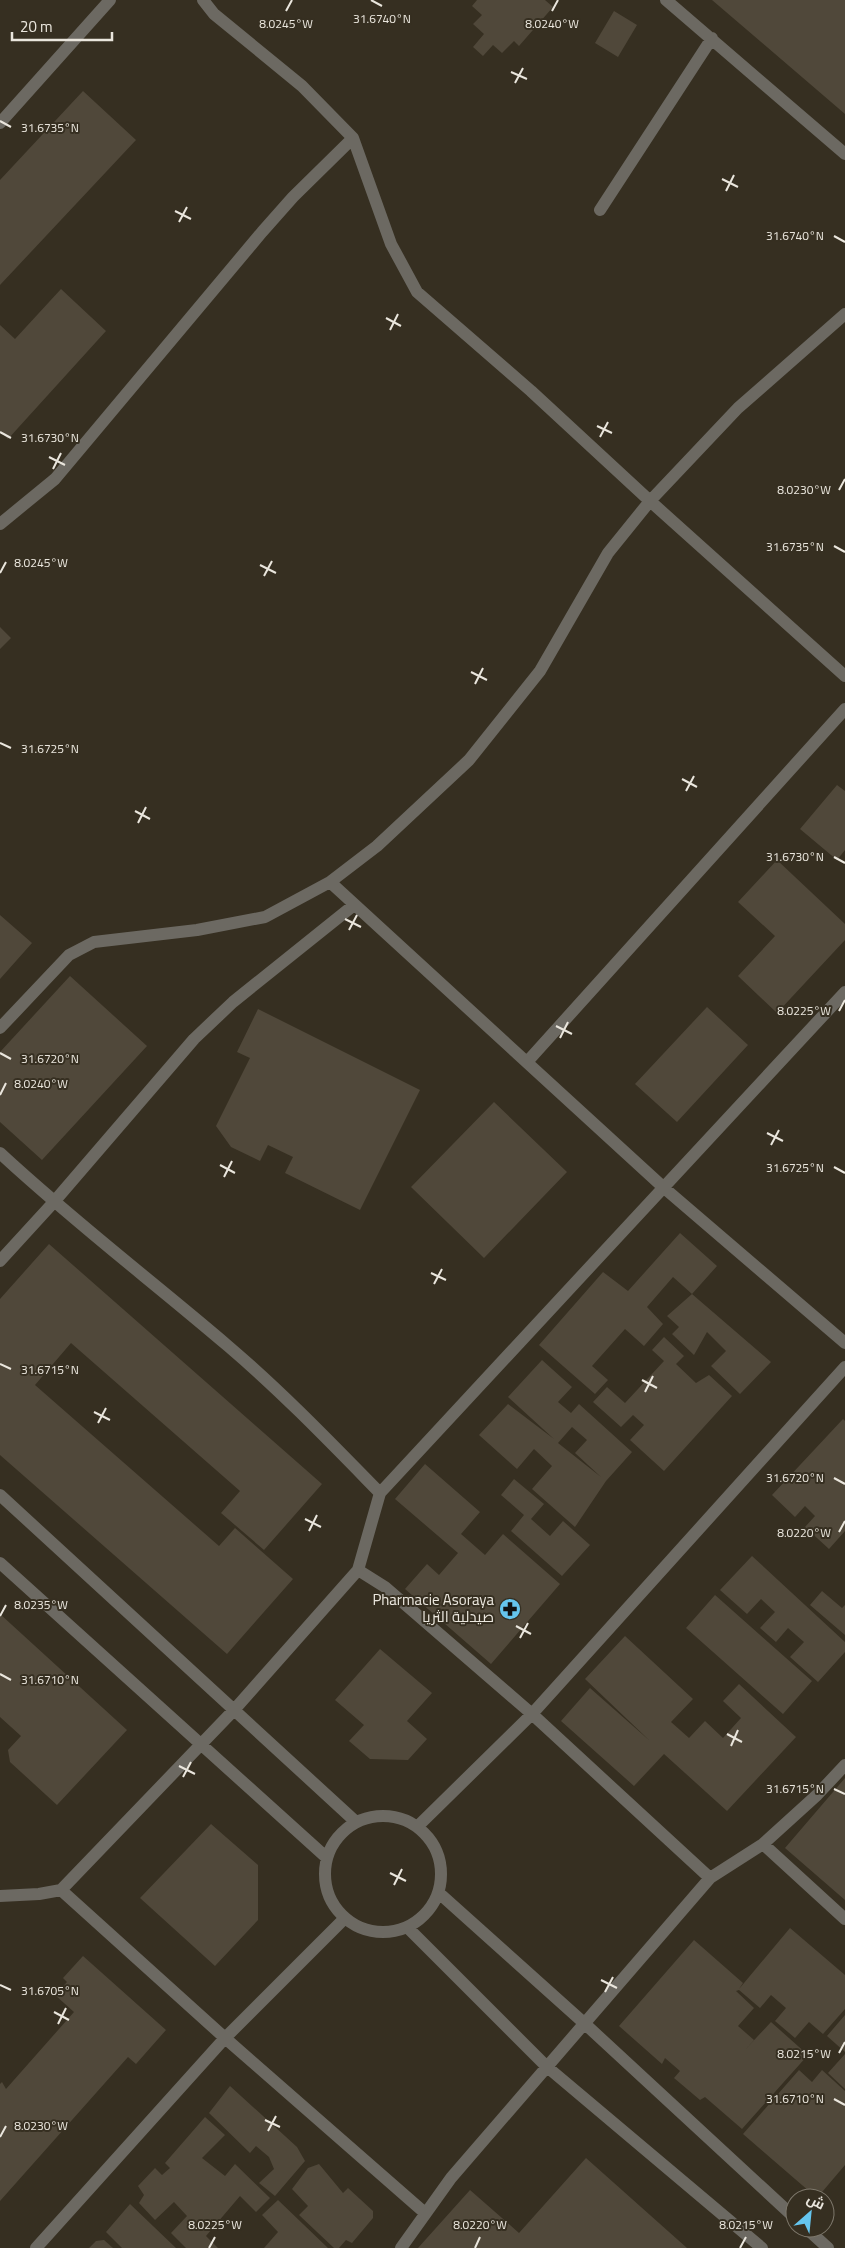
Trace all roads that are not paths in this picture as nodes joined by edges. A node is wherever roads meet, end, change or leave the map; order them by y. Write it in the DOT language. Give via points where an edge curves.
graph roads {
  1 [pos="110,0"];
  2 [pos="203,0"];
  3 [pos="666,0"];
  4 [pos="712,38"];
  5 [pos="0,123"];
  6 [pos="353,138"];
  7 [pos="845,154"];
  8 [pos="600,210"];
  9 [pos="845,314"];
  10 [pos="650,501"];
  11 [pos="3,516"];
  12 [pos="845,676"];
  13 [pos="845,709"];
  14 [pos="330,882"];
  15 [pos="354,904"];
  16 [pos="845,992"];
  17 [pos="0,1028"];
  18 [pos="528,1062"];
  19 [pos="0,1153"];
  20 [pos="663,1187"];
  21 [pos="53,1203"];
  22 [pos="0,1261"];
  23 [pos="845,1344"];
  24 [pos="845,1367"];
  25 [pos="380,1493"];
  26 [pos="0,1495"];
  27 [pos="0,1563"];
  28 [pos="358,1570"];
  29 [pos="234,1710"];
  30 [pos="532,1714"];
  31 [pos="200,1745"];
  32 [pos="845,1765"];
  33 [pos="356,1822"];
  34 [pos="417,1827"];
  35 [pos="763,1844"];
  36 [pos="327,1858"];
  37 [pos="710,1878"];
  38 [pos="60,1890"];
  39 [pos="439,1893"];
  40 [pos="0,1896"];
  41 [pos="344,1919"];
  42 [pos="845,1919"];
  43 [pos="408,1928"];
  44 [pos="584,2023"];
  45 [pos="225,2038"];
  46 [pos="546,2066"];
  47 [pos="785,2209"];
  48 [pos="425,2213"];
  49 [pos="817,2238"];
  50 [pos="36,2248"];
  51 [pos="401,2248"];
  52 [pos="762,2248"];
  53 [pos="828,2248"];
  1 -- 5 [label="street"];
  2 -- 6 [label="street" via="214,14 302,86"];
  3 -- 4 [label="street"];
  4 -- 7 [label="street"];
  4 -- 8 [label="street"];
  6 -- 10 [label="street" via="391,244 417,292"];
  6 -- 11 [label="street" via="292,197 55,480"];
  9 -- 10 [label="street" via="738,408"];
  10 -- 12 [label="street"];
  10 -- 14 [label="street" via="608,553 540,670 470,760 377,846"];
  13 -- 18 [label="street"];
  14 -- 15 [label="street"];
  14 -- 17 [label="street" via="265,917 197,930 94,942 69,955"];
  15 -- 18 [label="street"];
  15 -- 21 [label="street" via="233,1002 194,1039"];
  16 -- 20 [label="street"];
  18 -- 20 [label="street"];
  19 -- 21 [label="street"];
  20 -- 23 [label="street"];
  20 -- 25 [label="street"];
  21 -- 22 [label="street"];
  21 -- 25 [label="street" via="229,1347 320,1430"];
  24 -- 30 [label="street"];
  25 -- 28 [label="street"];
  26 -- 29 [label="street"];
  27 -- 31 [label="street"];
  28 -- 29 [label="street"];
  28 -- 30 [label="street" via="385,1587"];
  29 -- 31 [label="street"];
  29 -- 33 [label="street"];
  30 -- 34 [label="street"];
  30 -- 37 [label="street"];
  31 -- 36 [label="street"];
  31 -- 38 [label="street"];
  32 -- 35 [label="street"];
  33 -- 34 [label="street" via="387,1816 403,1819"];
  33 -- 36 [label="street" via="343,1831 330,1847"];
  34 -- 39 [label="street" via="431,1840 439,1857 442,1875"];
  35 -- 37 [label="street"];
  35 -- 42 [label="street"];
  36 -- 41 [label="street" via="325,1885 332,1904"];
  37 -- 44 [label="street"];
  38 -- 40 [label="street"];
  38 -- 45 [label="street"];
  39 -- 43 [label="street" via="422,1919"];
  39 -- 44 [label="street"];
  41 -- 43 [label="street" via="375,1933"];
  41 -- 45 [label="street"];
  43 -- 46 [label="street"];
  44 -- 46 [label="street"];
  44 -- 47 [label="street"];
  45 -- 48 [label="street"];
  45 -- 50 [label="street"];
  46 -- 48 [label="street"];
  46 -- 52 [label="street"];
  48 -- 51 [label="street"];
  49 -- 53 [label="street"];
}
